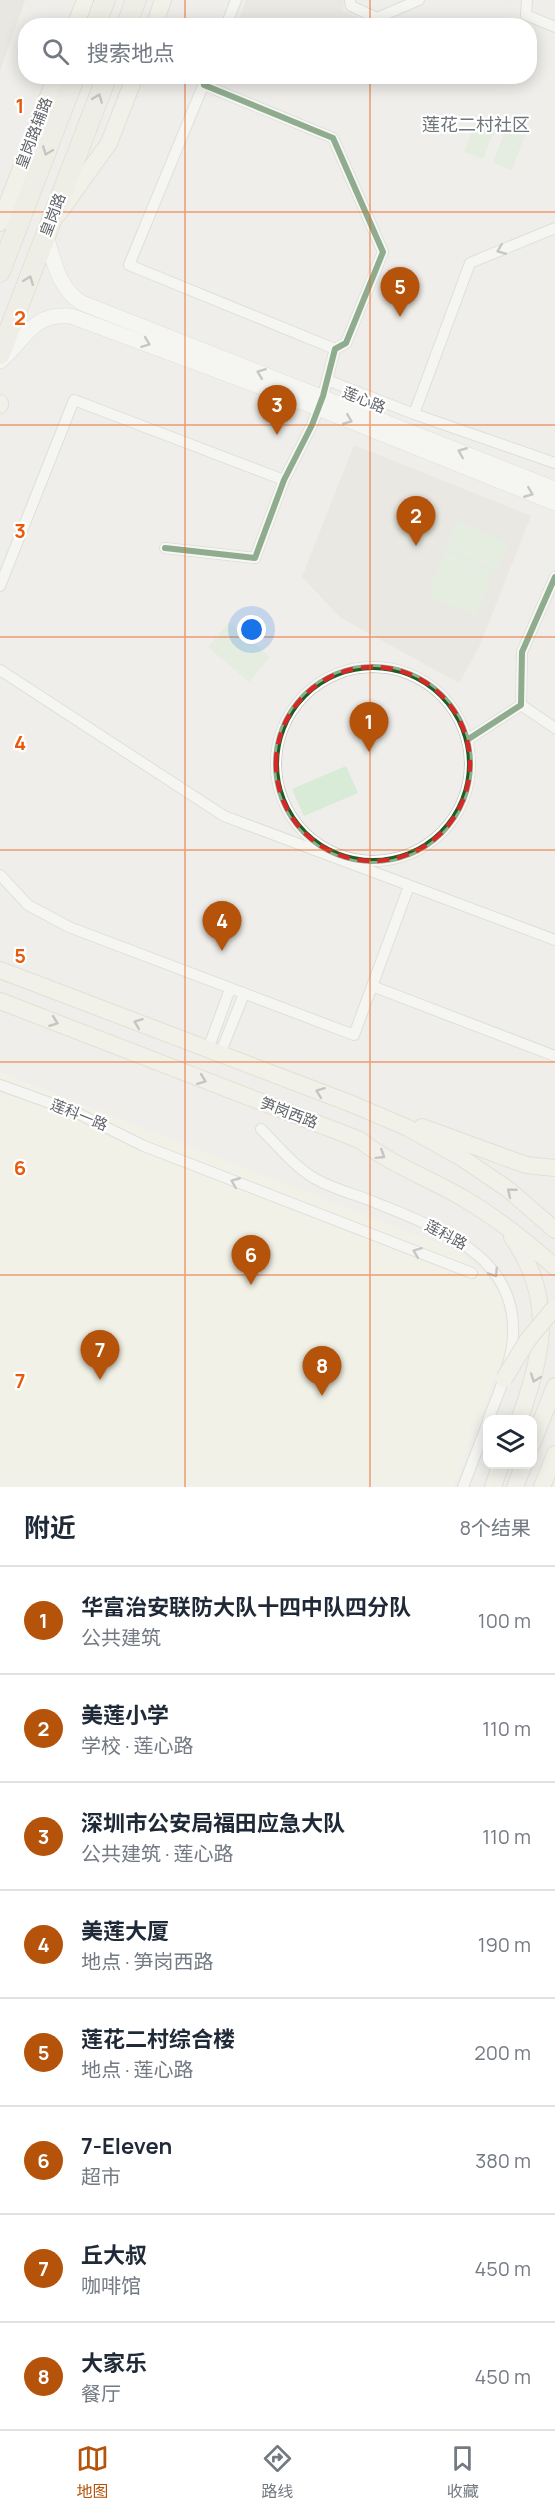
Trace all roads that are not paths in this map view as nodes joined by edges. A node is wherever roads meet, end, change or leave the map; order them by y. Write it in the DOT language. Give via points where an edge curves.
graph roads {
  1 [pos="85,0"];
  2 [pos="105,0"];
  3 [pos="136,0"];
  4 [pos="163,0"];
  5 [pos="236,0"];
  6 [pos="350,0"];
  7 [pos="419,0"];
  8 [pos="527,0"];
  9 [pos="78,18"];
  10 [pos="98,18"];
  11 [pos="129,18"];
  12 [pos="157,18"];
  13 [pos="229,18"];
  14 [pos="533,18"];
  15 [pos="537,20"];
  16 [pos="555,27"];
  17 [pos="53,84"];
  18 [pos="72,84"];
  19 [pos="104,84"];
  20 [pos="132,84"];
  21 [pos="204,84"];
  22 [pos="212,84"];
  23 [pos="0,223"];
  24 [pos="555,228"];
  25 [pos="48,230"];
  26 [pos="0,272"];
  27 [pos="335,349"];
  28 [pos="0,354"];
  29 [pos="0,361"];
  30 [pos="327,380"];
  31 [pos="320,402"];
  32 [pos="414,414"];
  33 [pos="555,463"];
  34 [pos="284,480"];
  35 [pos="555,489"];
  36 [pos="555,503"];
  37 [pos="165,548"];
  38 [pos="555,578"];
  39 [pos="0,586"];
  40 [pos="0,670"];
  41 [pos="521,705"];
  42 [pos="555,728"];
  43 [pos="467,740"];
  44 [pos="0,875"];
  45 [pos="409,886"];
  46 [pos="555,940"];
  47 [pos="0,970"];
  48 [pos="372,986"];
  49 [pos="230,989"];
  50 [pos="244,994"];
  51 [pos="0,1001"];
  52 [pos="214,1051"];
  53 [pos="555,1056"];
  54 [pos="0,1085"];
  55 [pos="352,1104"];
  56 [pos="261,1129"];
  57 [pos="555,1168"];
  58 [pos="488,1213"];
  59 [pos="555,1230"];
  60 [pos="555,1267"];
  61 [pos="472,1273"];
  62 [pos="555,1307"];
  63 [pos="504,1379"];
  64 [pos="555,1386"];
  65 [pos="490,1415"];
  66 [pos="520,1415"];
  67 [pos="537,1431"];
  68 [pos="483,1434"];
  69 [pos="553,1459"];
  70 [pos="499,1469"];
  71 [pos="522,1469"];
  72 [pos="463,1487"];
  73 [pos="493,1487"];
  74 [pos="515,1487"];
  75 [pos="542,1487"];
  76 [pos="554,1487"];
  1 -- 9 [label="main road"];
  2 -- 10 [label="highway"];
  3 -- 11 [label="highway"];
  4 -- 12 [label="main road"];
  5 -- 13 [label="street"];
  6 -- 7 [label="street" via="351,6 377,18"];
  8 -- 14 [label="street" via="526,15"];
  15 -- 16 [label="street"];
  17 -- 23 [label="main road, 皇岗路辅路"];
  18 -- 26 [label="highway, 皇岗路, one-way"];
  25 -- 19 [label="highway, 皇岗路, one-way"];
  20 -- 25 [label="main road" via="109,143"];
  21 -- 27 [label="street" via="129,265"];
  22 -- 27 [label="street" via="333,138 383,252 346,343"];
  24 -- 32 [label="street, one-way" via="470,263"];
  28 -- 25 [label="highway, 皇岗路, one-way"];
  31 -- 25 [label="main road, 莲心路, one-way" via="82,303 71,296 61,281"];
  27 -- 30 [label="street"];
  29 -- 31 [label="main road, 莲心路, one-way" via="36,323 48,316 71,316"];
  30 -- 31 [label="street"];
  30 -- 32 [label="street"];
  31 -- 34 [label="street"];
  35 -- 31 [label="main road, 莲心路, one-way"];
  31 -- 36 [label="main road, 莲心路, one-way"];
  32 -- 33 [label="street"];
  34 -- 37 [label="street" via="255,558"];
  34 -- 39 [label="street" via="74,400"];
  38 -- 41 [label="street" via="522,652"];
  40 -- 45 [label="street" via="224,816"];
  41 -- 42 [label="street"];
  41 -- 43 [label="street"];
  43 -- 43 [label="street" via="454,710 431,686 402,671 369,667 337,674 310,690 289,714 278,743 276,775 285,806 303,831 328,850 359,860 391,860 421,849 446,829 463,802 470,772"];
  44 -- 49 [label="street" via="28,905 69,927"];
  45 -- 46 [label="street"];
  45 -- 48 [label="street"];
  52 -- 47 [label="main road, 笋岗西路, one-way"];
  48 -- 50 [label="street" via="354,1035"];
  48 -- 53 [label="street"];
  49 -- 50 [label="street"];
  49 -- 52 [label="street"];
  50 -- 52 [label="street"];
  51 -- 58 [label="main road, 笋岗西路, one-way" via="360,1140 381,1157"];
  55 -- 52 [label="main road, 笋岗西路, one-way"];
  61 -- 54 [label="street, 莲科一路, one-way"];
  55 -- 57 [label="main road" via="526,1165"];
  59 -- 55 [label="main road, 笋岗西路, one-way" via="509,1190 462,1158 408,1128"];
  56 -- 63 [label="street, 莲科路, one-way" via="315,1179 441,1230 482,1257 495,1272 510,1308 512,1344"];
  58 -- 60 [label="main road, 笋岗西路"];
  58 -- 66 [label="main road, one-way" via="523,1253 538,1280 545,1310 542,1357"];
  62 -- 63 [label="main road, bridge" via="527,1341"];
  63 -- 65 [label="street, 莲科路"];
  64 -- 67 [label="main road"];
  68 -- 72 [label="street, 莲科路"];
  69 -- 75 [label="main road"];
  69 -- 76 [label="main road"];
  70 -- 73 [label="main road"];
  71 -- 74 [label="main road"];
}
